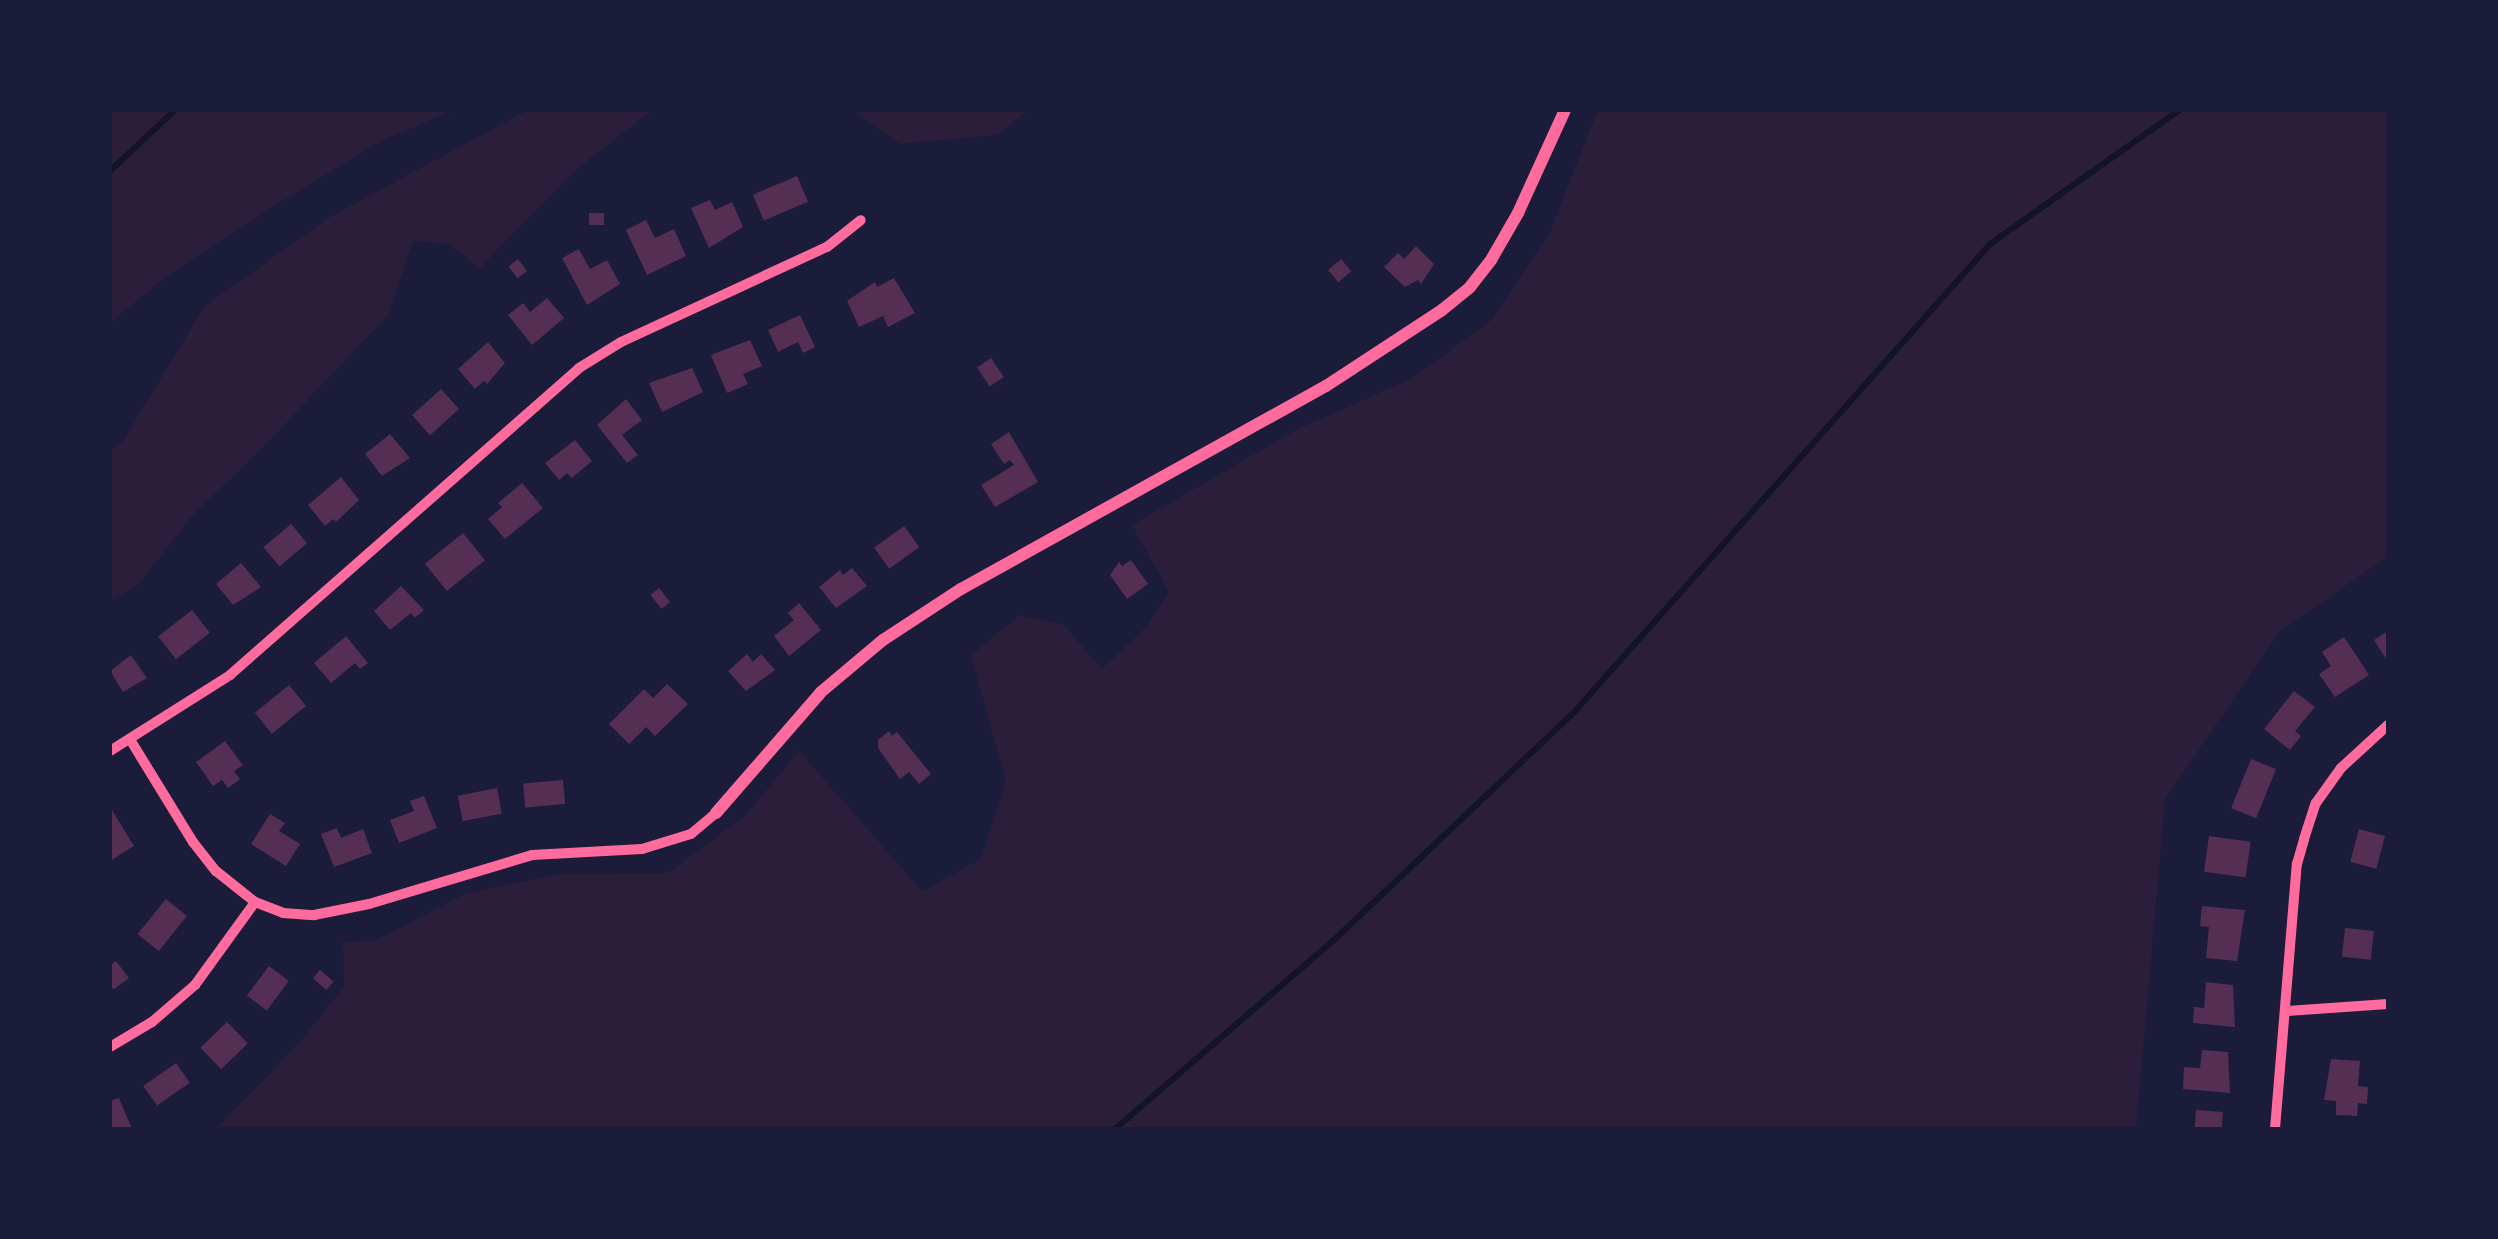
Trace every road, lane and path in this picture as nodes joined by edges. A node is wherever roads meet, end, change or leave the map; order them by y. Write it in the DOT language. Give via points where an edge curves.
graph roads {
  1 [pos="1565,110"];
  2 [pos="861,220"];
  3 [pos="2388,725"];
  4 [pos="130,740"];
  5 [pos="110,752"];
  6 [pos="716,812"];
  7 [pos="255,902"];
  8 [pos="2388,1004"];
  9 [pos="2287,1011"];
  10 [pos="110,1047"];
  11 [pos="2275,1129"];
  1 -- 6 [label="street" via="1518,213 1470,287 1326,386 977,580 883,640 821,692"];
  2 -- 4 [label="street" via="827,247 578,368 230,675"];
  3 -- 9 [label="street" via="2340,768 2316,803 2298,864"];
  4 -- 5 [label="street"];
  4 -- 7 [label="street" via="193,842"];
  6 -- 7 [label="street" via="691,834 642,850 532,855 314,915"];
  7 -- 10 [label="street" via="195,985"];
  8 -- 9 [label="street"];
  9 -- 11 [label="street"];
}
